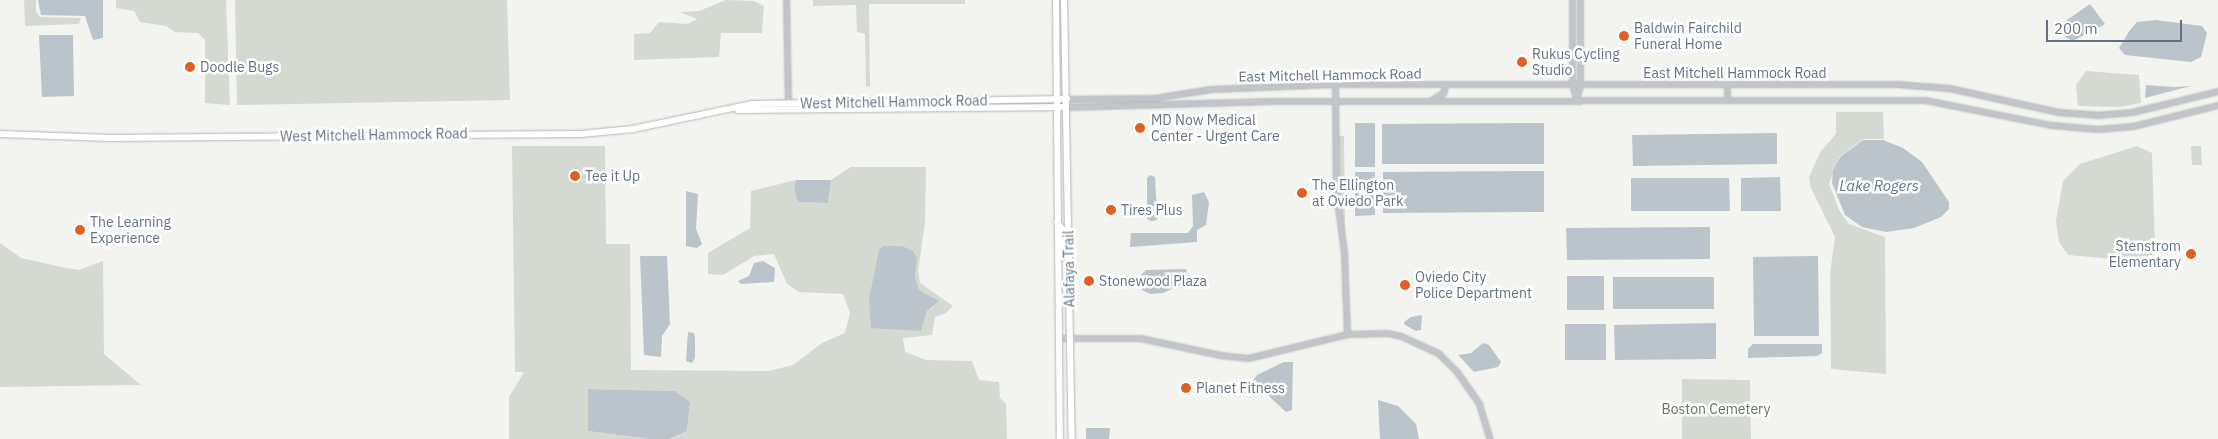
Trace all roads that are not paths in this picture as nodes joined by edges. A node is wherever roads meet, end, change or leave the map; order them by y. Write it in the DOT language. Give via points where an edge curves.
graph roads {
  1 [pos="786,0"];
  2 [pos="1056,0"];
  3 [pos="1064,0"];
  4 [pos="1572,0"];
  5 [pos="1580,0"];
  6 [pos="1335,84"];
  7 [pos="1446,84"];
  8 [pos="1572,84"];
  9 [pos="1580,84"];
  10 [pos="1727,85"];
  11 [pos="2218,91"];
  12 [pos="1067,99"];
  13 [pos="1336,100"];
  14 [pos="1429,100"];
  15 [pos="1576,100"];
  16 [pos="1727,100"];
  17 [pos="948,101"];
  18 [pos="890,102"];
  19 [pos="788,103"];
  20 [pos="1057,103"];
  21 [pos="2218,105"];
  22 [pos="1066,107"];
  23 [pos="731,109"];
  24 [pos="929,109"];
  25 [pos="788,110"];
  26 [pos="857,110"];
  27 [pos="0,130"];
  28 [pos="15,133"];
  29 [pos="0,134"];
  30 [pos="1057,222"];
  31 [pos="1069,260"];
  32 [pos="1346,334"];
  33 [pos="1059,338"];
  34 [pos="1071,338"];
  35 [pos="1060,439"];
  36 [pos="1072,439"];
  37 [pos="1490,439"];
  1 -- 19 [label="street"];
  2 -- 20 [label="main road, Alafaya Trail"];
  3 -- 12 [label="main road, Alafaya Trail"];
  4 -- 8 [label="street"];
  5 -- 9 [label="street"];
  6 -- 7 [label="street, East Mitchell Hammock Road"];
  6 -- 12 [label="street, East Mitchell Hammock Road" via="1211,89 1154,98"];
  6 -- 13 [label="street"];
  7 -- 8 [label="street, East Mitchell Hammock Road"];
  7 -- 14 [label="street" via="1443,93"];
  8 -- 9 [label="street, East Mitchell Hammock Road"];
  8 -- 15 [label="street"];
  9 -- 10 [label="street, East Mitchell Hammock Road"];
  9 -- 15 [label="street"];
  10 -- 11 [label="street, East Mitchell Hammock Road" via="1924,85 2058,112 2098,115 2132,112"];
  10 -- 16 [label="street"];
  12 -- 20 [label="main road"];
  12 -- 22 [label="main road, Alafaya Trail"];
  13 -- 14 [label="street, East Mitchell Hammock Road"];
  13 -- 22 [label="street, East Mitchell Hammock Road"];
  13 -- 32 [label="street" via="1336,192 1344,253"];
  14 -- 15 [label="street, East Mitchell Hammock Road"];
  15 -- 16 [label="street, East Mitchell Hammock Road"];
  16 -- 21 [label="street, East Mitchell Hammock Road" via="1925,100 2051,125 2098,129 2133,126"];
  17 -- 18 [label="main road, West Mitchell Hammock Road"];
  17 -- 20 [label="main road, West Mitchell Hammock Road"];
  17 -- 24 [label="main road" via="932,105"];
  18 -- 19 [label="main road, West Mitchell Hammock Road"];
  18 -- 26 [label="main road" via="863,105"];
  19 -- 23 [label="main road, West Mitchell Hammock Road" via="752,104"];
  19 -- 25 [label="street"];
  20 -- 22 [label="main road"];
  20 -- 24 [label="main road, West Mitchell Hammock Road"];
  20 -- 30 [label="main road, Alafaya Trail"];
  22 -- 31 [label="main road, Alafaya Trail"];
  23 -- 25 [label="main road, West Mitchell Hammock Road"];
  23 -- 28 [label="main road, West Mitchell Hammock Road" via="633,129 580,134 103,138"];
  24 -- 26 [label="main road, West Mitchell Hammock Road"];
  25 -- 26 [label="main road, West Mitchell Hammock Road"];
  27 -- 28 [label="main road, West Mitchell Hammock Road"];
  28 -- 29 [label="main road, West Mitchell Hammock Road"];
  30 -- 31 [label="main road" via="1063,230 1064,252"];
  30 -- 33 [label="main road, Alafaya Trail"];
  31 -- 34 [label="main road, Alafaya Trail"];
  32 -- 34 [label="street" via="1248,358 1140,338"];
  32 -- 37 [label="street" via="1387,333 1418,342 1438,353 1471,391 1485,418"];
  33 -- 34 [label="street"];
  33 -- 35 [label="main road, Alafaya Trail"];
  34 -- 36 [label="main road, Alafaya Trail"];
}
